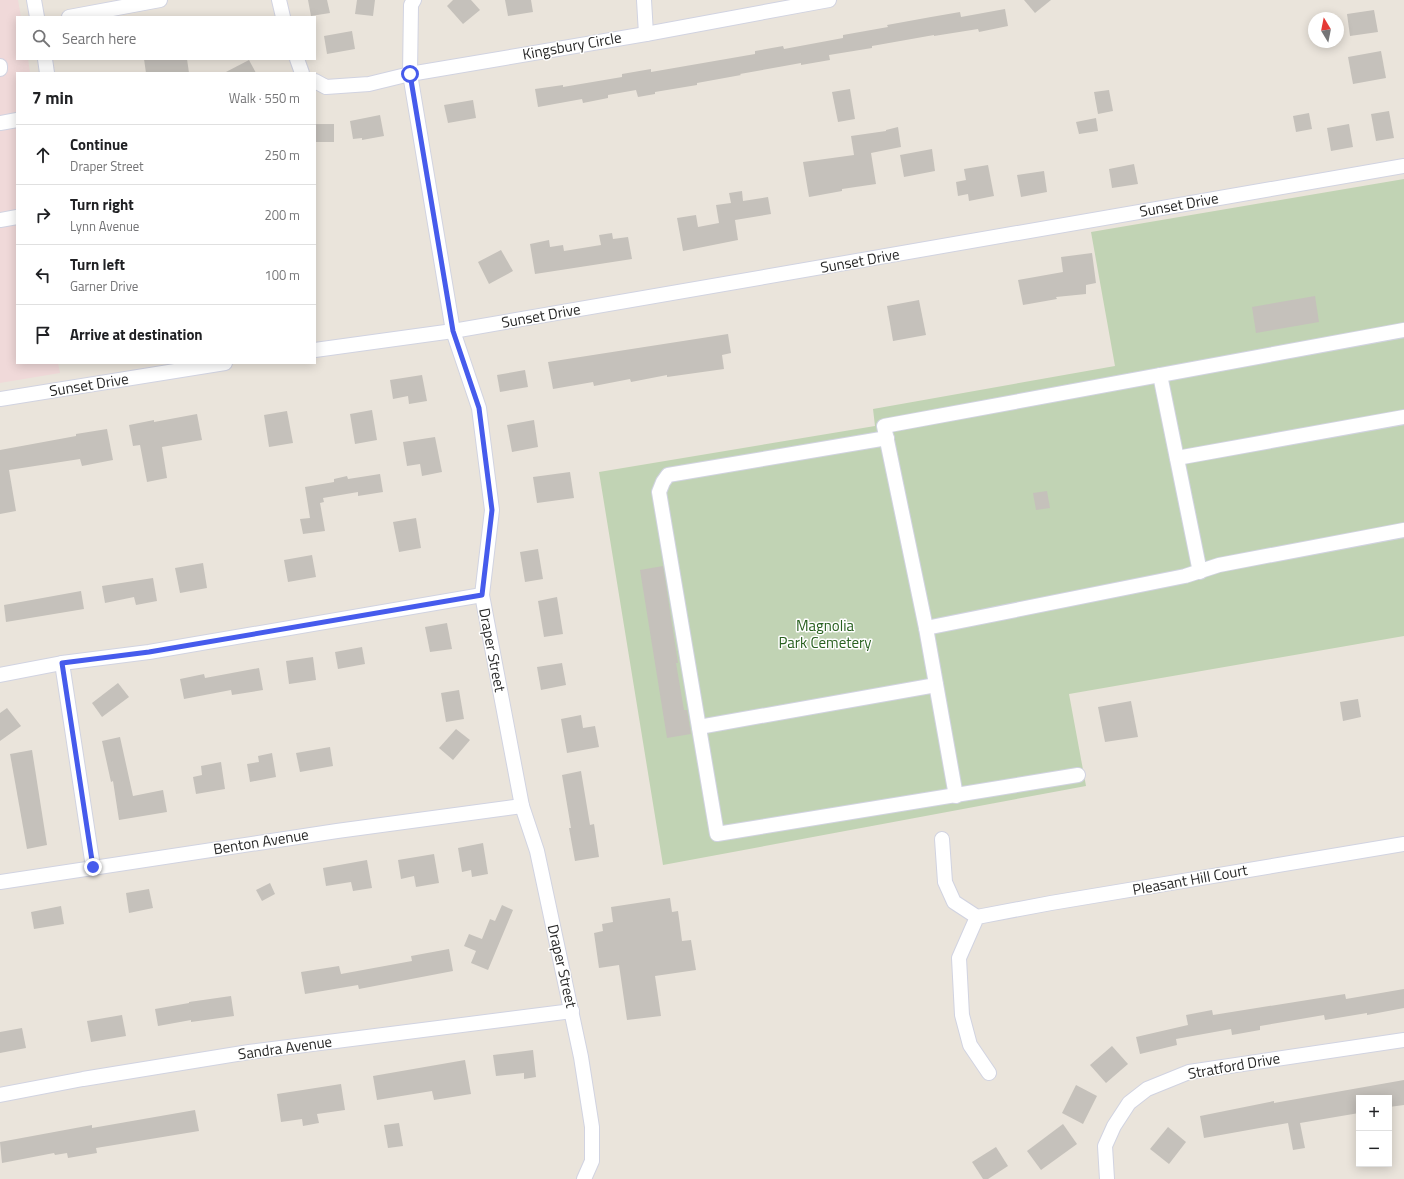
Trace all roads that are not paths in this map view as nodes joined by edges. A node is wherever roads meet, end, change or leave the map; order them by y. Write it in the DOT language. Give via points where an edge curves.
graph roads {
  1 [pos="34,0"];
  2 [pos="160,0"];
  3 [pos="279,0"];
  4 [pos="414,0"];
  5 [pos="644,0"];
  6 [pos="829,0"];
  7 [pos="37,16"];
  8 [pos="74,16"];
  9 [pos="283,16"];
  10 [pos="646,34"];
  11 [pos="45,60"];
  12 [pos="297,60"];
  13 [pos="47,72"];
  14 [pos="302,72"];
  15 [pos="410,74"];
  16 [pos="316,82"];
  17 [pos="16,120"];
  18 [pos="0,123"];
  19 [pos="1404,166"];
  20 [pos="16,217"];
  21 [pos="0,220"];
  22 [pos="1404,330"];
  23 [pos="453,331"];
  24 [pos="316,350"];
  25 [pos="213,364"];
  26 [pos="177,367"];
  27 [pos="1160,375"];
  28 [pos="0,399"];
  29 [pos="1404,417"];
  30 [pos="887,438"];
  31 [pos="1177,458"];
  32 [pos="1404,530"];
  33 [pos="1200,572"];
  34 [pos="482,595"];
  35 [pos="926,628"];
  36 [pos="62,663"];
  37 [pos="0,674"];
  38 [pos="936,685"];
  39 [pos="699,727"];
  40 [pos="1078,775"];
  41 [pos="956,796"];
  42 [pos="522,806"];
  43 [pos="942,839"];
  44 [pos="1404,844"];
  45 [pos="93,867"];
  46 [pos="0,882"];
  47 [pos="977,917"];
  48 [pos="572,1011"];
  49 [pos="1404,1040"];
  50 [pos="989,1073"];
  51 [pos="0,1095"];
  52 [pos="584,1179"];
  53 [pos="1107,1179"];
  1 -- 7 [label="street"];
  2 -- 8 [label="street"];
  3 -- 9 [label="street"];
  4 -- 15 [label="street, Draper Street" via="411,5"];
  5 -- 10 [label="street"];
  6 -- 10 [label="street, Kingsbury Circle"];
  10 -- 15 [label="street, Kingsbury Circle"];
  11 -- 13 [label="street"];
  12 -- 14 [label="street"];
  15 -- 16 [label="street, Kingsbury Circle" via="369,84 326,87"];
  15 -- 23 [label="street, Draper Street"];
  17 -- 18 [label="street"];
  19 -- 23 [label="street, Sunset Drive"];
  20 -- 21 [label="street"];
  22 -- 27 [label="street"];
  23 -- 24 [label="street, Sunset Drive"];
  23 -- 34 [label="street, Draper Street" via="479,408 492,510"];
  25 -- 26 [label="street, Sunset Drive"];
  26 -- 28 [label="street, Sunset Drive"];
  27 -- 30 [label="street" via="884,426"];
  27 -- 31 [label="street"];
  29 -- 31 [label="street"];
  30 -- 35 [label="street"];
  30 -- 39 [label="street" via="668,475 662,482 659,492"];
  31 -- 33 [label="street"];
  32 -- 33 [label="street" via="1219,565"];
  33 -- 35 [label="street"];
  34 -- 36 [label="street" via="149,652"];
  34 -- 42 [label="street, Draper Street"];
  35 -- 38 [label="street"];
  36 -- 37 [label="street"];
  36 -- 45 [label="street"];
  38 -- 39 [label="street"];
  38 -- 41 [label="street"];
  39 -- 41 [label="street" via="717,834"];
  40 -- 41 [label="street"];
  42 -- 45 [label="street, Benton Avenue"];
  42 -- 48 [label="street, Draper Street" via="537,851"];
  43 -- 47 [label="street" via="945,882 954,902"];
  44 -- 47 [label="street, Pleasant Hill Court"];
  45 -- 46 [label="street, Benton Avenue"];
  47 -- 50 [label="street" via="959,958 962,1015 970,1045"];
  48 -- 51 [label="street, Sandra Avenue" via="249,1052"];
  48 -- 52 [label="street, Draper Street" via="592,1127 592,1161"];
  49 -- 53 [label="street, Stratford Drive" via="1189,1072 1148,1089 1128,1103 1114,1126 1105,1146"];
}
